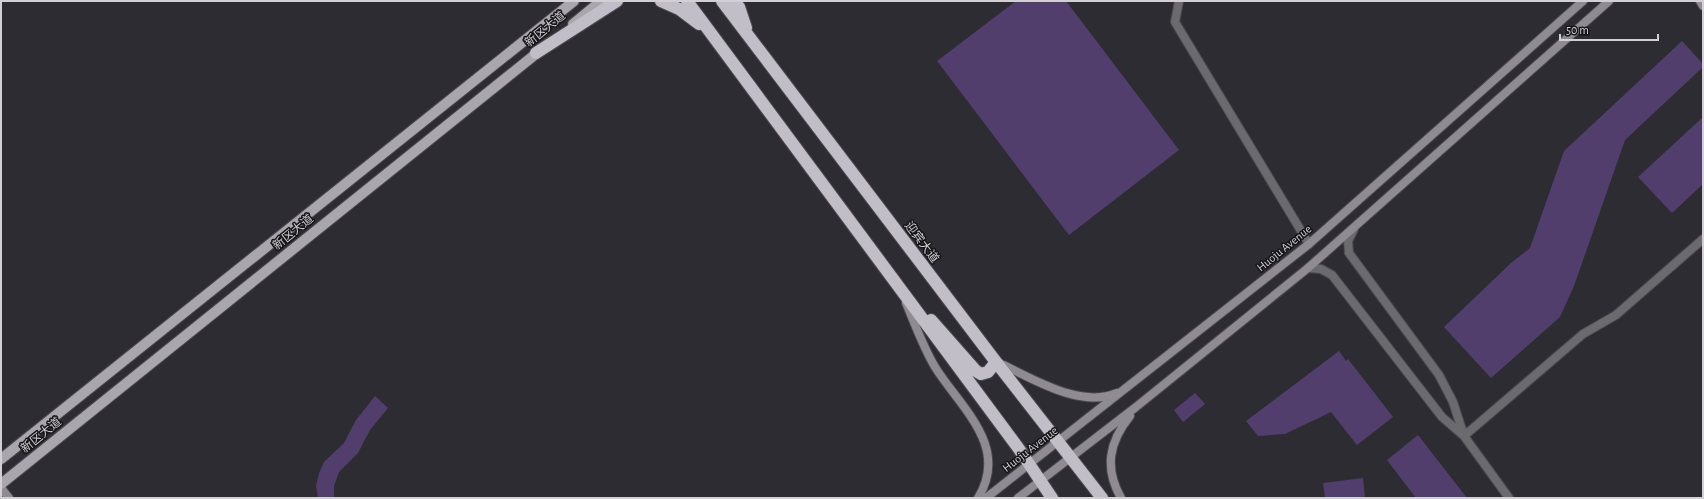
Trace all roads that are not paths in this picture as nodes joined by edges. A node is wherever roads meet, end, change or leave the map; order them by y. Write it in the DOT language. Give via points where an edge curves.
graph roads {
  1 [pos="574,1"];
  2 [pos="601,1"];
  3 [pos="617,1"];
  4 [pos="661,1"];
  5 [pos="687,1"];
  6 [pos="722,1"];
  7 [pos="734,1"];
  8 [pos="1179,1"];
  9 [pos="1584,1"];
  10 [pos="1609,1"];
  11 [pos="1700,1"];
  12 [pos="1703,6"];
  13 [pos="708,30"];
  14 [pos="750,38"];
  15 [pos="536,53"];
  16 [pos="1357,225"];
  17 [pos="1703,239"];
  18 [pos="1309,244"];
  19 [pos="1308,268"];
  20 [pos="900,289"];
  21 [pos="996,362"];
  22 [pos="1125,390"];
  23 [pos="1136,407"];
  24 [pos="1464,436"];
  25 [pos="1059,441"];
  26 [pos="1072,457"];
  27 [pos="1,458"];
  28 [pos="1029,464"];
  29 [pos="1040,481"];
  30 [pos="1,484"];
  31 [pos="1,488"];
  32 [pos="9,498"];
  33 [pos="978,498"];
  34 [pos="986,498"];
  35 [pos="1018,498"];
  36 [pos="1052,498"];
  37 [pos="1102,498"];
  38 [pos="1121,498"];
  39 [pos="1509,498"];
  1 -- 27 [label="main road, 新区大道"];
  2 -- 15 [label="main road, 新区大道"];
  3 -- 15 [label="highway"];
  4 -- 13 [label="highway" via="679,9"];
  5 -- 13 [label="highway"];
  6 -- 14 [label="highway, 迎宾大道"];
  7 -- 14 [label="highway" via="739,7"];
  8 -- 18 [label="street" via="1175,22"];
  9 -- 18 [label="main road, Huoju Avenue"];
  10 -- 16 [label="main road"];
  11 -- 12 [label="main road"];
  13 -- 20 [label="highway"];
  14 -- 21 [label="highway, 迎宾大道"];
  15 -- 30 [label="main road, 新区大道"];
  16 -- 19 [label="main road"];
  16 -- 24 [label="street" via="1348,241 1349,253 1439,375 1453,402"];
  17 -- 24 [label="street" via="1616,315 1583,334"];
  18 -- 22 [label="main road, Huoju Avenue"];
  19 -- 23 [label="main road"];
  19 -- 24 [label="street" via="1321,268 1332,275 1442,417"];
  20 -- 21 [label="highway" via="945,334 976,371 981,374 988,372"];
  20 -- 28 [label="highway"];
  20 -- 33 [label="main road" via="935,366 982,432 988,464 984,485"];
  21 -- 22 [label="main road" via="1075,395 1103,398"];
  21 -- 25 [label="highway, 迎宾大道"];
  22 -- 25 [label="main road, Huoju Avenue"];
  23 -- 26 [label="main road"];
  23 -- 38 [label="main road" via="1119,430 1111,451 1113,481"];
  24 -- 39 [label="street"];
  25 -- 26 [label="highway, 迎宾大道"];
  25 -- 28 [label="main road, Huoju Avenue"];
  26 -- 29 [label="main road"];
  26 -- 37 [label="highway, 迎宾大道"];
  28 -- 29 [label="highway"];
  28 -- 34 [label="main road, Huoju Avenue"];
  29 -- 35 [label="main road"];
  29 -- 36 [label="highway"];
  31 -- 32 [label="main road"];
}
